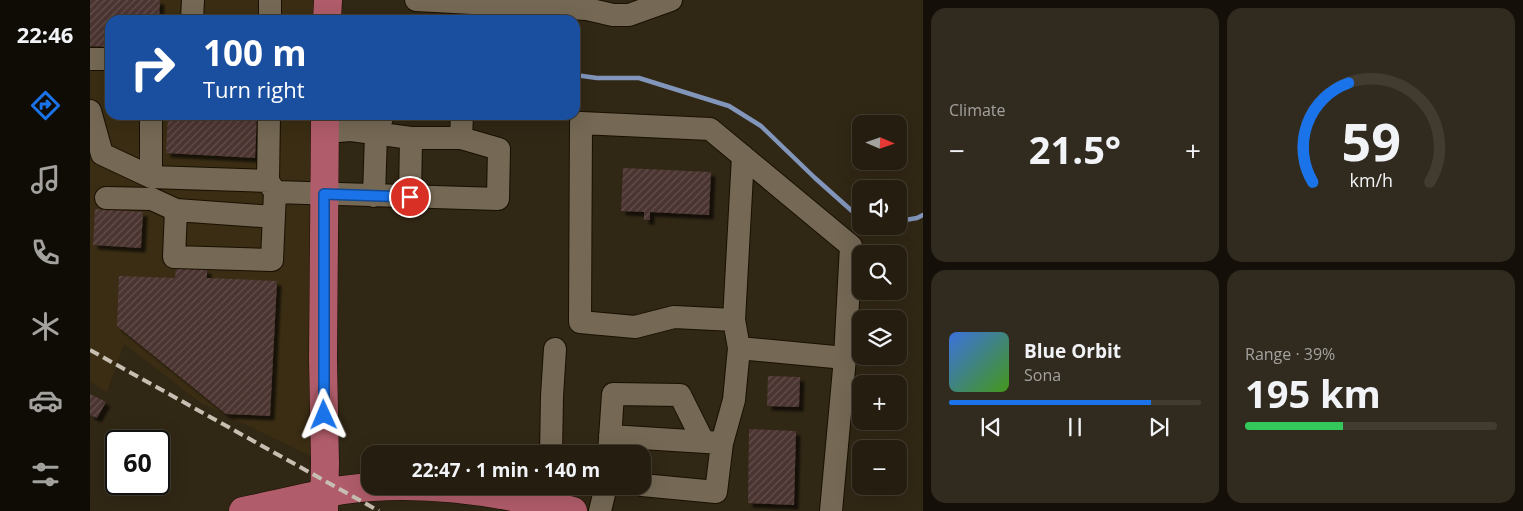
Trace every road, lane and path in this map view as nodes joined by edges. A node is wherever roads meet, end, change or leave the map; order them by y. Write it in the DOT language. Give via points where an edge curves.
graph roads {
  1 [pos="193,0"];
  2 [pos="270,0"];
  3 [pos="328,0"];
  4 [pos="416,0"];
  5 [pos="670,0"];
  6 [pos="192,15"];
  7 [pos="270,15"];
  8 [pos="327,15"];
  9 [pos="90,59"];
  10 [pos="105,59"];
  11 [pos="90,111"];
  12 [pos="151,120"];
  13 [pos="269,120"];
  14 [pos="462,120"];
  15 [pos="325,123"];
  16 [pos="380,124"];
  17 [pos="411,138"];
  18 [pos="461,138"];
  19 [pos="743,156"];
  20 [pos="151,177"];
  21 [pos="272,187"];
  22 [pos="324,194"];
  23 [pos="374,196"];
  24 [pos="410,197"];
  25 [pos="106,198"];
  26 [pos="176,210"];
  27 [pos="274,217"];
  28 [pos="734,320"];
  29 [pos="740,348"];
  30 [pos="555,349"];
  31 [pos="844,358"];
  32 [pos="712,442"];
  33 [pos="551,445"];
  34 [pos="610,445"];
  35 [pos="651,488"];
  36 [pos="604,495"];
  37 [pos="714,501"];
  38 [pos="324,502"];
  39 [pos="243,511"];
  40 [pos="573,511"];
  41 [pos="600,511"];
  42 [pos="831,511"];
  1 -- 6 [label="lane"];
  2 -- 7 [label="lane"];
  3 -- 8 [label="main road"];
  4 -- 5 [label="lane" via="587,9 613,15 629,15"];
  9 -- 10 [label="lane"];
  11 -- 20 [label="lane" via="102,154"];
  12 -- 20 [label="lane"];
  13 -- 21 [label="lane"];
  14 -- 18 [label="lane"];
  15 -- 16 [label="lane" via="351,130"];
  15 -- 22 [label="main road"];
  16 -- 17 [label="lane"];
  16 -- 23 [label="lane"];
  17 -- 18 [label="lane"];
  17 -- 24 [label="lane"];
  18 -- 24 [label="lane" via="499,149 498,199"];
  19 -- 28 [label="lane"];
  19 -- 28 [label="lane" via="710,129 581,123 580,322 635,326 674,318"];
  19 -- 31 [label="lane" via="851,246"];
  20 -- 21 [label="lane"];
  21 -- 22 [label="lane"];
  21 -- 27 [label="lane"];
  22 -- 23 [label="lane"];
  22 -- 38 [label="main road"];
  23 -- 24 [label="lane"];
  25 -- 26 [label="lane" via="152,199"];
  26 -- 27 [label="lane"];
  26 -- 27 [label="lane" via="174,257 272,260"];
  28 -- 29 [label="lane"];
  29 -- 31 [label="lane"];
  29 -- 32 [label="lane" via="734,400"];
  30 -- 33 [label="lane"];
  31 -- 42 [label="lane"];
  32 -- 34 [label="lane"];
  32 -- 34 [label="lane" via="680,395 613,394"];
  32 -- 37 [label="lane"];
  35 -- 37 [label="lane"];
  36 -- 41 [label="lane"];
  38 -- 39 [label="main road"];
  38 -- 40 [label="main road" via="342,490 419,486 474,490"];
}
